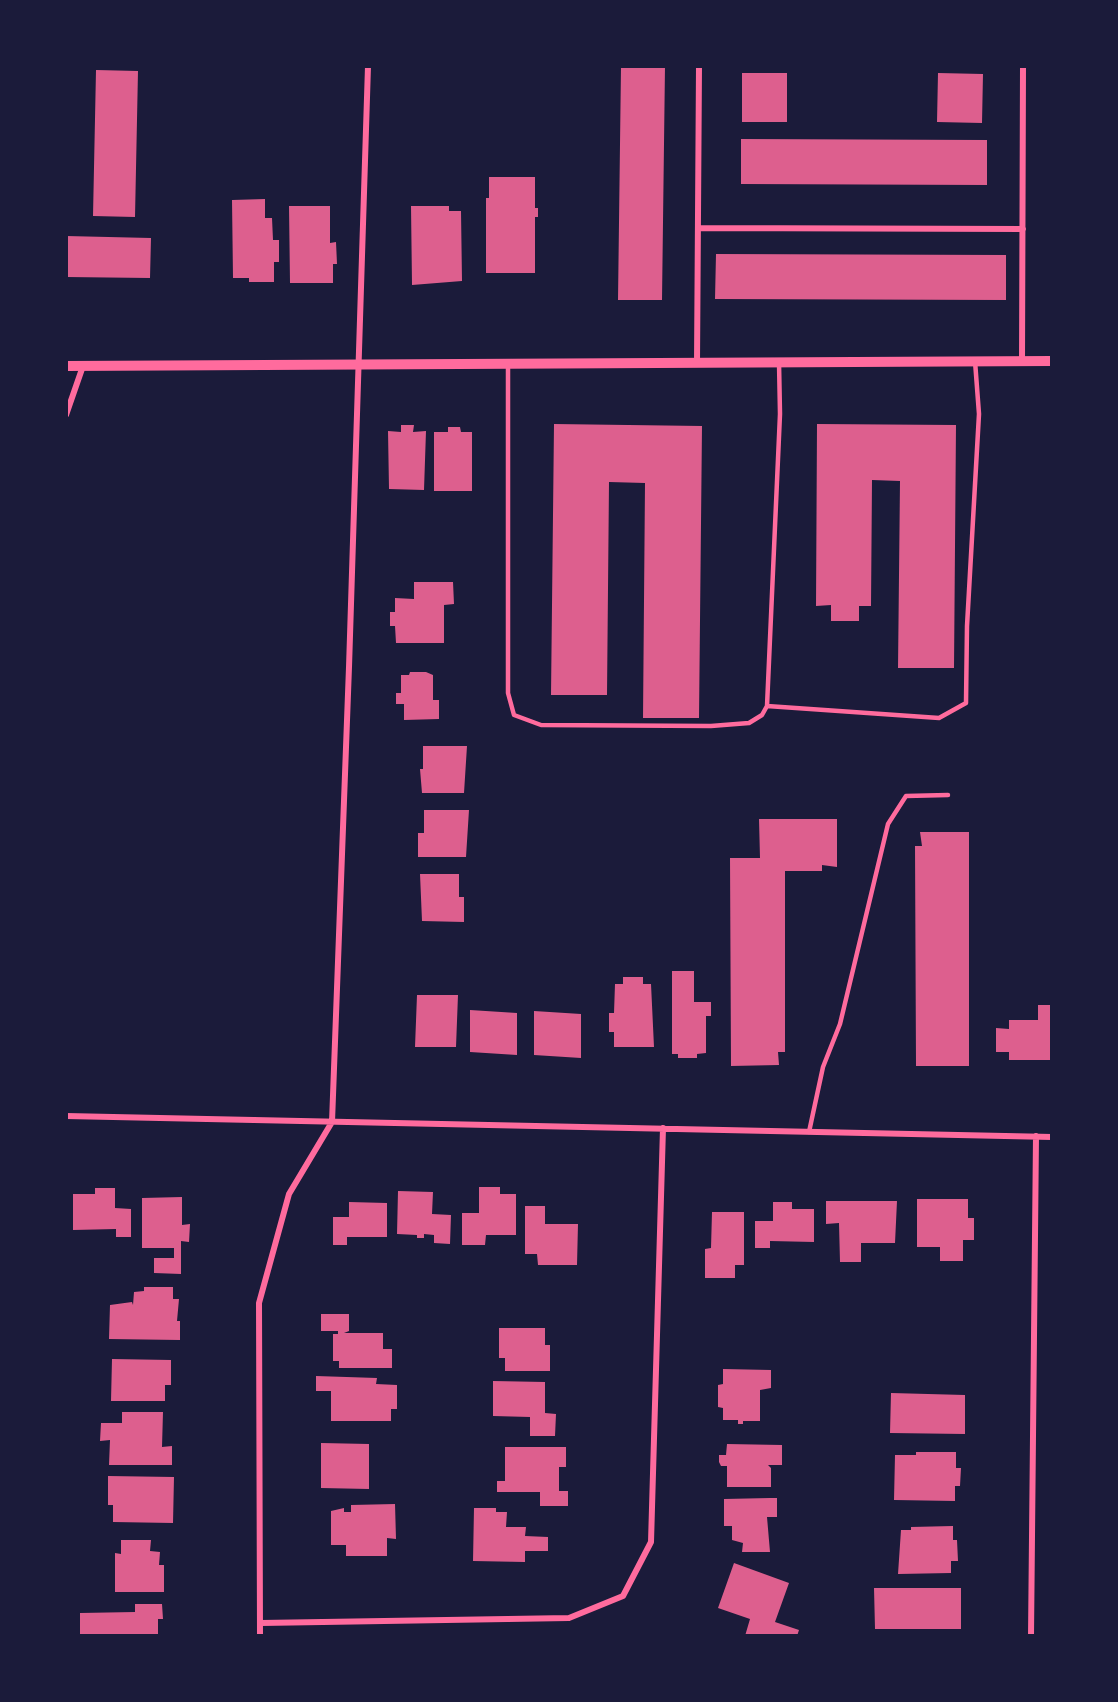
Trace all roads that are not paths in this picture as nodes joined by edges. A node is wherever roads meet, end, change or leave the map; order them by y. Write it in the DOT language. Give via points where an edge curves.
graph roads {
  1 [pos="368,66"];
  2 [pos="699,66"];
  3 [pos="1023,66"];
  4 [pos="698,228"];
  5 [pos="1023,229"];
  6 [pos="1022,360"];
  7 [pos="975,361"];
  8 [pos="1052,361"];
  9 [pos="780,362"];
  10 [pos="698,363"];
  11 [pos="508,364"];
  12 [pos="359,365"];
  13 [pos="66,366"];
  14 [pos="83,366"];
  15 [pos="66,415"];
  16 [pos="767,706"];
  17 [pos="948,795"];
  18 [pos="66,1116"];
  19 [pos="332,1122"];
  20 [pos="663,1128"];
  21 [pos="809,1132"];
  22 [pos="1036,1136"];
  23 [pos="1052,1137"];
  24 [pos="261,1623"];
  25 [pos="260,1636"];
  26 [pos="1031,1636"];
  1 -- 12 [label="street"];
  2 -- 4 [label="street"];
  3 -- 5 [label="street"];
  4 -- 5 [label="street"];
  4 -- 10 [label="street"];
  5 -- 6 [label="street"];
  6 -- 7 [label="street"];
  6 -- 8 [label="street"];
  7 -- 9 [label="street"];
  7 -- 16 [label="lane" via="979,414 966,703 939,718"];
  9 -- 10 [label="street"];
  9 -- 16 [label="lane"];
  10 -- 11 [label="street"];
  11 -- 12 [label="street"];
  11 -- 16 [label="lane" via="508,693 514,715 541,725 740,725 762,715"];
  12 -- 14 [label="street"];
  12 -- 19 [label="street"];
  13 -- 14 [label="street"];
  14 -- 15 [label="street"];
  17 -- 21 [label="lane" via="906,796 888,824 840,1024 823,1067"];
  18 -- 19 [label="street"];
  19 -- 20 [label="street"];
  19 -- 24 [label="street" via="289,1194 259,1304"];
  20 -- 21 [label="street"];
  20 -- 24 [label="street" via="651,1542 623,1596 569,1618"];
  21 -- 22 [label="street"];
  22 -- 23 [label="street"];
  22 -- 26 [label="street"];
  24 -- 25 [label="street"];
}
